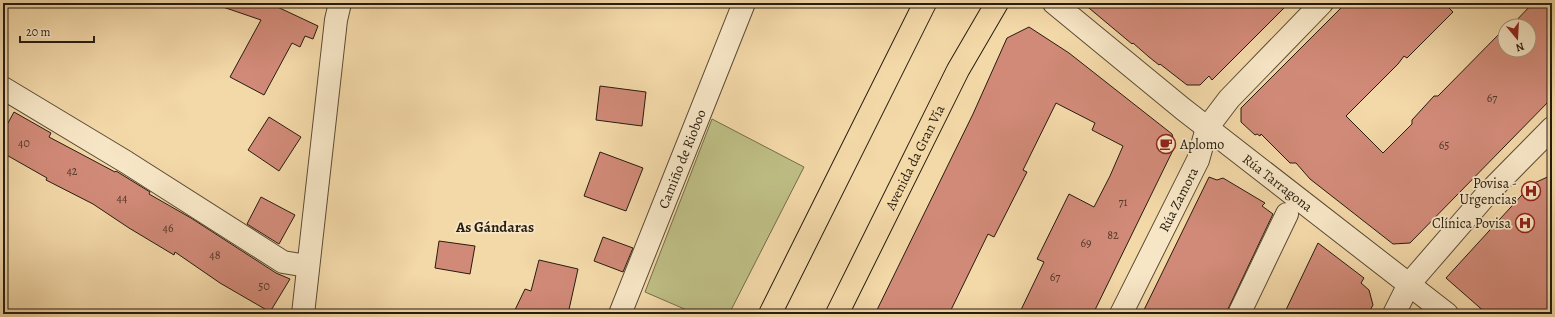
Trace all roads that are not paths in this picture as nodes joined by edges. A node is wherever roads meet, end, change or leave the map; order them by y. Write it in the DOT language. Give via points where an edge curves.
graph roads {
  1 [pos="340,3"];
  2 [pos="744,3"];
  3 [pos="925,3"];
  4 [pos="997,3"];
  5 [pos="1054,3"];
  6 [pos="1322,3"];
  7 [pos="3,88"];
  8 [pos="1207,128"];
  9 [pos="1552,128"];
  10 [pos="1286,214"];
  11 [pos="307,266"];
  12 [pos="1409,284"];
  13 [pos="303,314"];
  14 [pos="620,314"];
  15 [pos="770,314"];
  16 [pos="838,314"];
  17 [pos="1121,314"];
  18 [pos="1239,314"];
  19 [pos="1394,314"];
  20 [pos="1447,314"];
  1 -- 11 [label="street"];
  2 -- 14 [label="street, Camiño de Rioboo"];
  3 -- 15 [label="main road"];
  4 -- 16 [label="main road, Avenida da Gran Vía" via="958,70"];
  5 -- 8 [label="street, Rúa Tarragona"];
  6 -- 8 [label="street, Rúa Zamora" via="1229,99"];
  7 -- 11 [label="street" via="133,166 283,262"];
  8 -- 12 [label="street, Rúa Tarragona"];
  8 -- 17 [label="street, Rúa Zamora" via="1198,160"];
  9 -- 12 [label="street" via="1487,194"];
  10 -- 18 [label="street"];
  11 -- 13 [label="street"];
  12 -- 19 [label="street"];
  12 -- 20 [label="street, Rúa Tarragona"];
}
